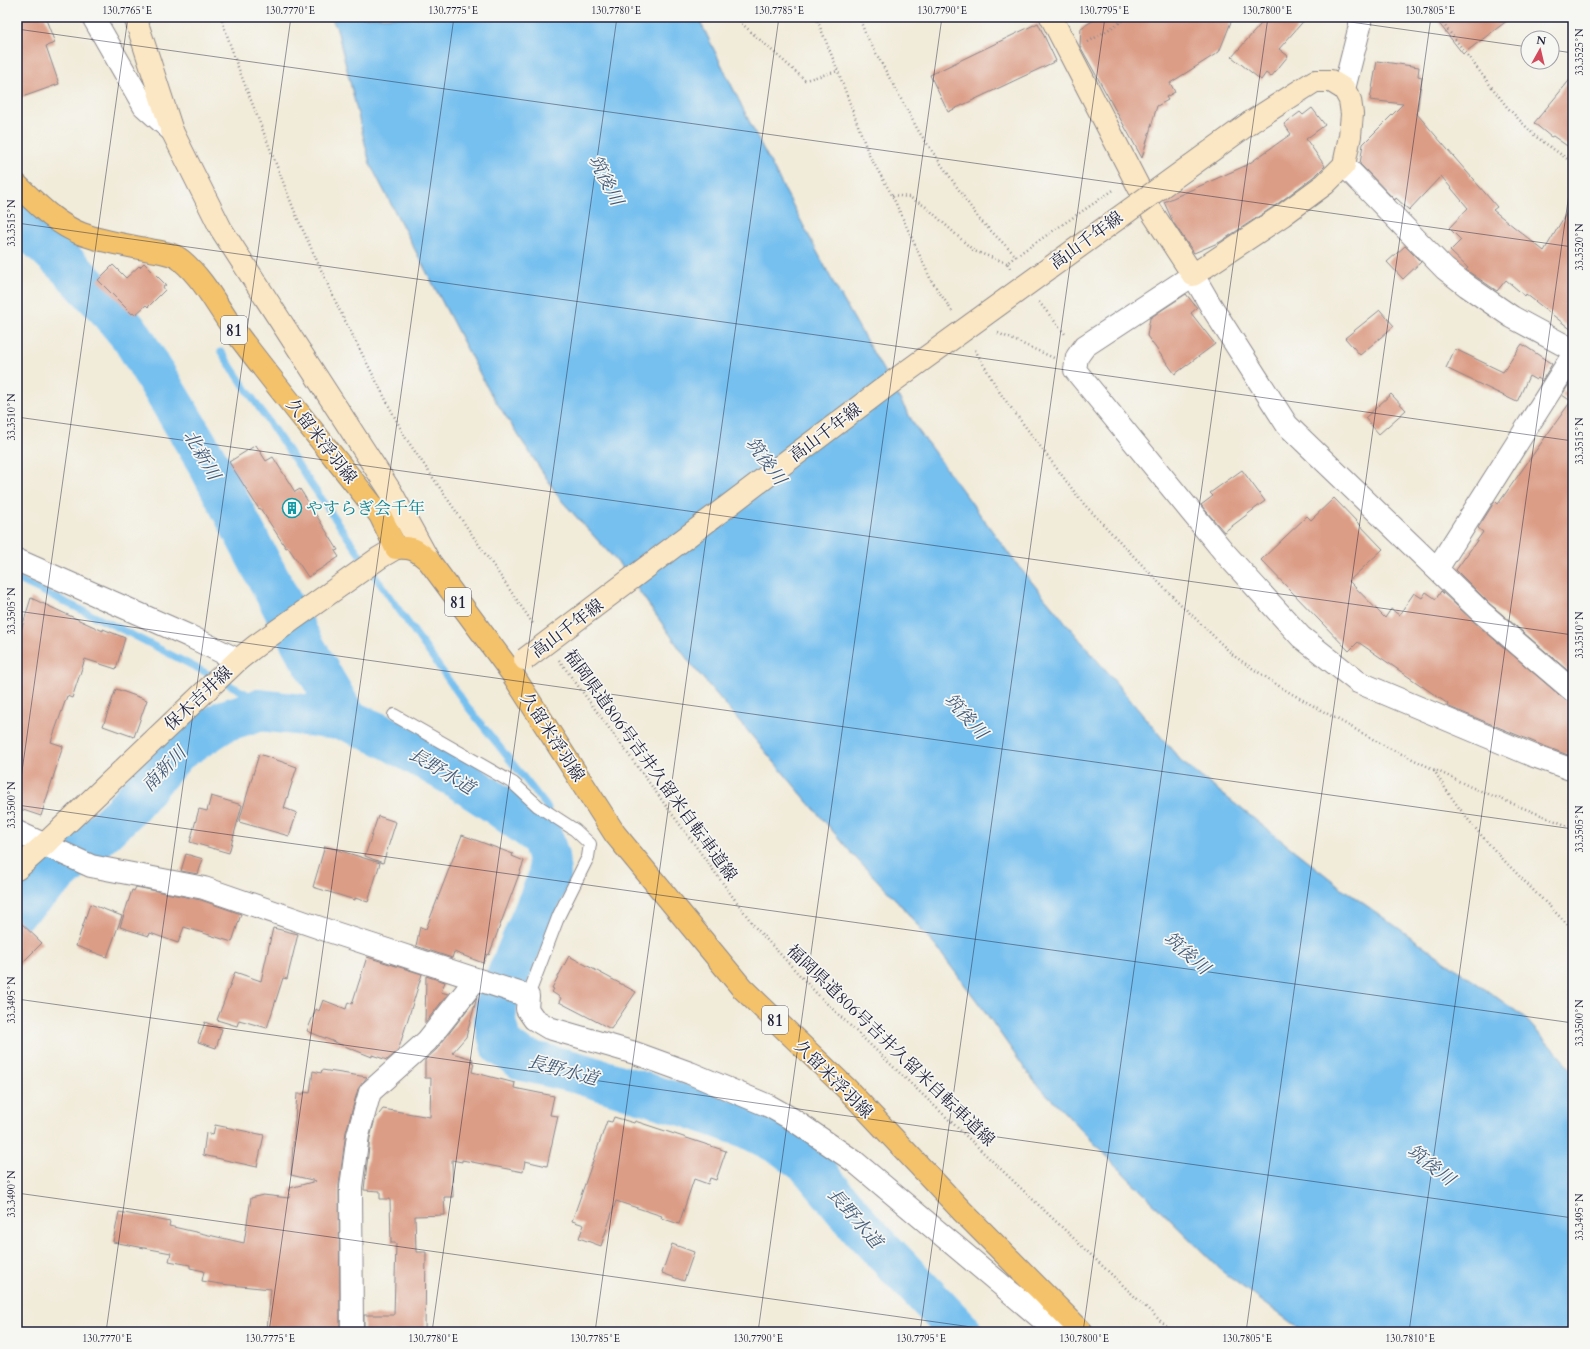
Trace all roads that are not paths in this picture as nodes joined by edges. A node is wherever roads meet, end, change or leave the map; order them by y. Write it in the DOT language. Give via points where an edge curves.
graph roads {
  1 [pos="92,17"];
  2 [pos="135,17"];
  3 [pos="1051,17"];
  4 [pos="1360,17"];
  5 [pos="1344,89"];
  6 [pos="172,131"];
  7 [pos="1344,165"];
  8 [pos="17,186"];
  9 [pos="1193,275"];
  10 [pos="1573,350"];
  11 [pos="1573,355"];
  12 [pos="388,553"];
  13 [pos="17,560"];
  14 [pos="429,562"];
  15 [pos="1437,569"];
  16 [pos="233,665"];
  17 [pos="518,665"];
  18 [pos="1573,691"];
  19 [pos="394,715"];
  20 [pos="1573,770"];
  21 [pos="17,832"];
  22 [pos="52,848"];
  23 [pos="17,869"];
  24 [pos="478,980"];
  25 [pos="528,996"];
  26 [pos="1081,1331"];
  27 [pos="352,1332"];
  1 -- 6 [label="street" via="144,106"];
  2 -- 6 [label="main road"];
  3 -- 9 [label="main road" via="1150,209"];
  4 -- 5 [label="street"];
  5 -- 7 [label="main road" via="1350,100 1352,114"];
  5 -- 17 [label="main road, 高山千年線, bridge" via="1331,80 1315,81 1251,122 895,380"];
  6 -- 14 [label="main road" via="221,229 390,492"];
  7 -- 9 [label="main road" via="1325,184 1283,215"];
  7 -- 10 [label="street" via="1445,269 1512,317"];
  8 -- 12 [label="main road, 久留米浮羽線 / 81" via="49,216 82,234 180,258 192,270 237,333 380,515"];
  9 -- 15 [label="street" via="1210,306 1287,425"];
  9 -- 20 [label="street" via="1085,346 1077,357 1075,370 1219,546 1300,637 1358,682"];
  11 -- 15 [label="street"];
  12 -- 14 [label="main road, 久留米浮羽線 / 81" via="409,547"];
  12 -- 16 [label="main road, 保木吉井線" via="257,645"];
  13 -- 16 [label="street" via="189,636"];
  14 -- 17 [label="main road, 久留米浮羽線 / 81"];
  15 -- 18 [label="street" via="1481,612"];
  16 -- 22 [label="main road, 保木吉井線"];
  17 -- 26 [label="main road, 久留米浮羽線 / 81" via="615,834 742,988 847,1089 961,1210"];
  19 -- 25 [label="lane" via="513,783 538,806 575,830 590,844 588,857 559,916"];
  21 -- 22 [label="street"];
  22 -- 23 [label="main road, 保木吉井線"];
  22 -- 24 [label="street" via="91,866 204,888"];
  24 -- 25 [label="street"];
  24 -- 27 [label="street" via="427,1041 370,1092 358,1135 351,1187"];
  25 -- 26 [label="street" via="527,1009 534,1019 548,1028 635,1053 690,1073 769,1106 792,1119 855,1162 1042,1319"];
}
